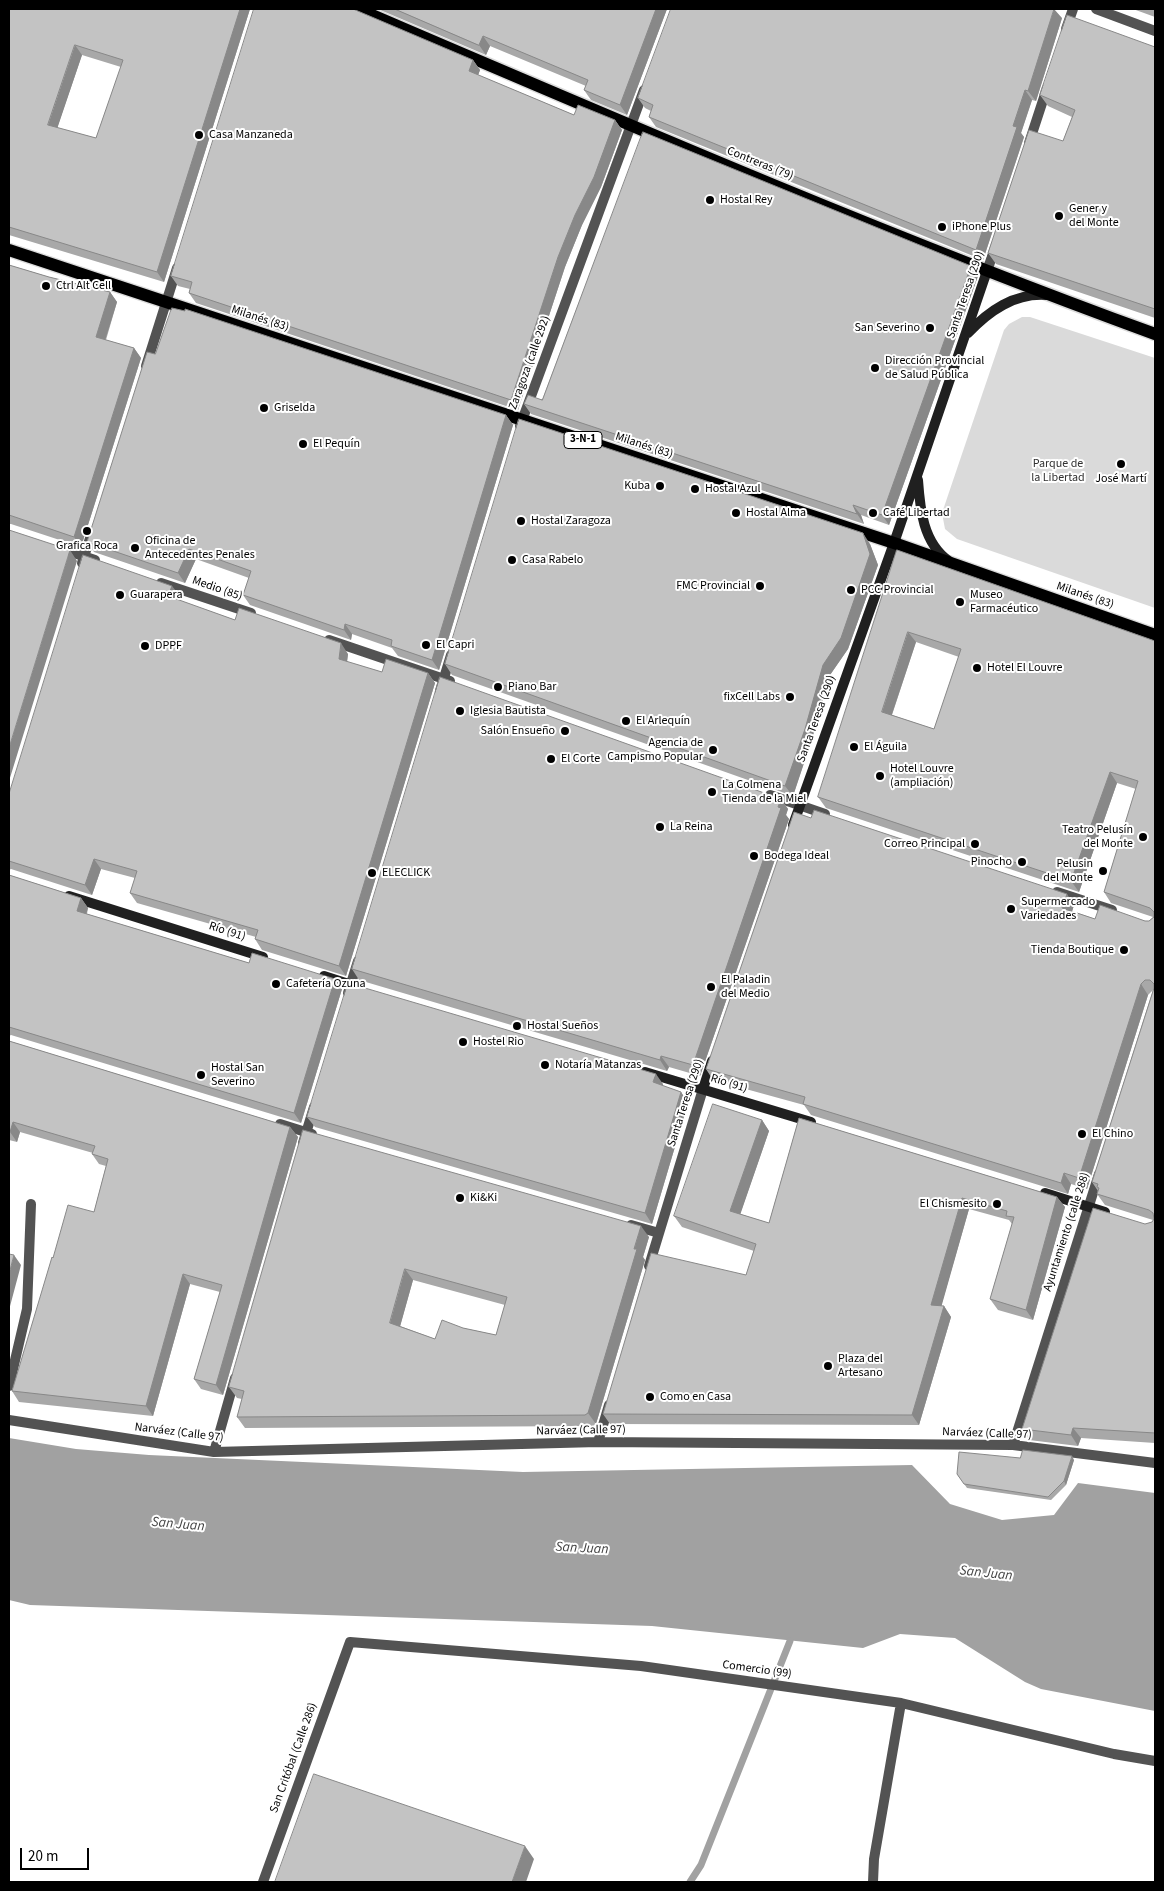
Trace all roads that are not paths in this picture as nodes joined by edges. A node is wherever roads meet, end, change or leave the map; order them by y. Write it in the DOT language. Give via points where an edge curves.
graph roads {
  1 [pos="358,9"];
  2 [pos="1073,9"];
  3 [pos="1096,9"];
  4 [pos="1155,31"];
  5 [pos="1064,37"];
  6 [pos="1052,74"];
  7 [pos="648,81"];
  8 [pos="631,126"];
  9 [pos="1027,150"];
  10 [pos="1000,234"];
  11 [pos="9,250"];
  12 [pos="181,255"];
  13 [pos="988,272"];
  14 [pos="1050,296"];
  15 [pos="167,303"];
  16 [pos="1155,334"];
  17 [pos="965,335"];
  18 [pos="142,378"];
  19 [pos="522,420"];
  20 [pos="517,438"];
  21 [pos="918,474"];
  22 [pos="96,519"];
  23 [pos="46,543"];
  24 [pos="894,543"];
  25 [pos="84,556"];
  26 [pos="102,563"];
  27 [pos="959,567"];
  28 [pos="78,576"];
  29 [pos="149,578"];
  30 [pos="260,616"];
  31 [pos="315,635"];
  32 [pos="1155,635"];
  33 [pos="455,642"];
  34 [pos="444,678"];
  35 [pos="463,685"];
  36 [pos="438,697"];
  37 [pos="762,792"];
  38 [pos="799,806"];
  39 [pos="837,818"];
  40 [pos="790,834"];
  41 [pos="1043,887"];
  42 [pos="56,891"];
  43 [pos="1118,912"];
  44 [pos="362,948"];
  45 [pos="275,960"];
  46 [pos="313,973"];
  47 [pos="351,985"];
  48 [pos="370,990"];
  49 [pos="345,1003"];
  50 [pos="716,1051"];
  51 [pos="636,1069"];
  52 [pos="703,1089"];
  53 [pos="317,1095"];
  54 [pos="269,1121"];
  55 [pos="825,1126"];
  56 [pos="306,1132"];
  57 [pos="325,1138"];
  58 [pos="300,1151"];
  59 [pos="1101,1169"];
  60 [pos="1032,1189"];
  61 [pos="31,1204"];
  62 [pos="1088,1207"];
  63 [pos="1114,1215"];
  64 [pos="620,1222"];
  65 [pos="659,1233"];
  66 [pos="645,1281"];
  67 [pos="238,1367"];
  68 [pos="9,1386"];
  69 [pos="612,1395"];
  70 [pos="9,1420"];
  71 [pos="598,1442"];
  72 [pos="1013,1445"];
  73 [pos="214,1452"];
  74 [pos="1155,1463"];
  75 [pos="350,1642"];
  76 [pos="901,1703"];
  77 [pos="1155,1761"];
  78 [pos="263,1882"];
  79 [pos="873,1882"];
  1 -- 8 [label="main road, Contreras (79)"];
  2 -- 5 [label="street"];
  3 -- 4 [label="street"];
  6 -- 9 [label="street"];
  7 -- 8 [label="street, Zaragoza (calle 292)"];
  8 -- 13 [label="main road, Contreras (79)"];
  8 -- 19 [label="street, Zaragoza (calle 292)"];
  10 -- 13 [label="street, Santa Teresa (290)"];
  11 -- 15 [label="main road, Milanés (83) / 3-N-1"];
  12 -- 15 [label="street"];
  13 -- 14 [label="main road, Contreras (79)"];
  13 -- 17 [label="street, Santa Teresa (290)"];
  14 -- 16 [label="main road, Contreras (79)"];
  14 -- 17 [label="street" via="1025,296 1010,301"];
  15 -- 18 [label="street"];
  15 -- 19 [label="main road, Milanés (83) / 3-N-1"];
  17 -- 21 [label="street, Santa Teresa (290)"];
  19 -- 20 [label="street, Zaragoza (calle 292)"];
  19 -- 24 [label="main road, Milanés (83) / 3-N-1"];
  21 -- 24 [label="street, Santa Teresa (290)"];
  21 -- 27 [label="street" via="928,536 944,557"];
  22 -- 25 [label="street"];
  23 -- 25 [label="street"];
  24 -- 27 [label="main road, Milanés (83) / 3-N-1"];
  24 -- 38 [label="street, Santa Teresa (290)"];
  25 -- 26 [label="street"];
  25 -- 28 [label="street"];
  27 -- 32 [label="main road, Milanés (83) / 3-N-1"];
  29 -- 30 [label="street, Medio (85)"];
  31 -- 34 [label="street"];
  33 -- 34 [label="street"];
  34 -- 35 [label="street"];
  34 -- 36 [label="street"];
  37 -- 38 [label="street"];
  38 -- 39 [label="street"];
  38 -- 40 [label="street, Santa Teresa (290)"];
  41 -- 43 [label="street"];
  42 -- 45 [label="street, Río (91)"];
  44 -- 47 [label="street"];
  46 -- 47 [label="street"];
  47 -- 48 [label="street"];
  47 -- 49 [label="street"];
  50 -- 52 [label="street, Santa Teresa (290)"];
  51 -- 52 [label="street, Río (91)"];
  52 -- 55 [label="street, Río (91)"];
  52 -- 65 [label="street, Santa Teresa (290)"];
  53 -- 56 [label="street"];
  54 -- 56 [label="street"];
  56 -- 57 [label="street"];
  56 -- 58 [label="street"];
  59 -- 62 [label="street, Ayuntamiento (calle 288)"];
  60 -- 62 [label="street"];
  61 -- 68 [label="street" via="27,1309"];
  62 -- 63 [label="street"];
  62 -- 72 [label="street, Ayuntamiento (calle 288)"];
  64 -- 65 [label="street"];
  65 -- 66 [label="street, Santa Teresa (290)"];
  67 -- 73 [label="street"];
  69 -- 71 [label="street"];
  70 -- 73 [label="street, Narváez (Calle 97)"];
  71 -- 72 [label="street, Narváez (Calle 97)"];
  71 -- 73 [label="street, Narváez (Calle 97)"];
  72 -- 74 [label="street, Narváez (Calle 97)"];
  75 -- 76 [label="street, Comercio (99)" via="641,1666"];
  75 -- 78 [label="street, San Critóbal (Calle 286)"];
  76 -- 77 [label="street, Comercio (99)"];
  76 -- 79 [label="street" via="874,1859"];
}
